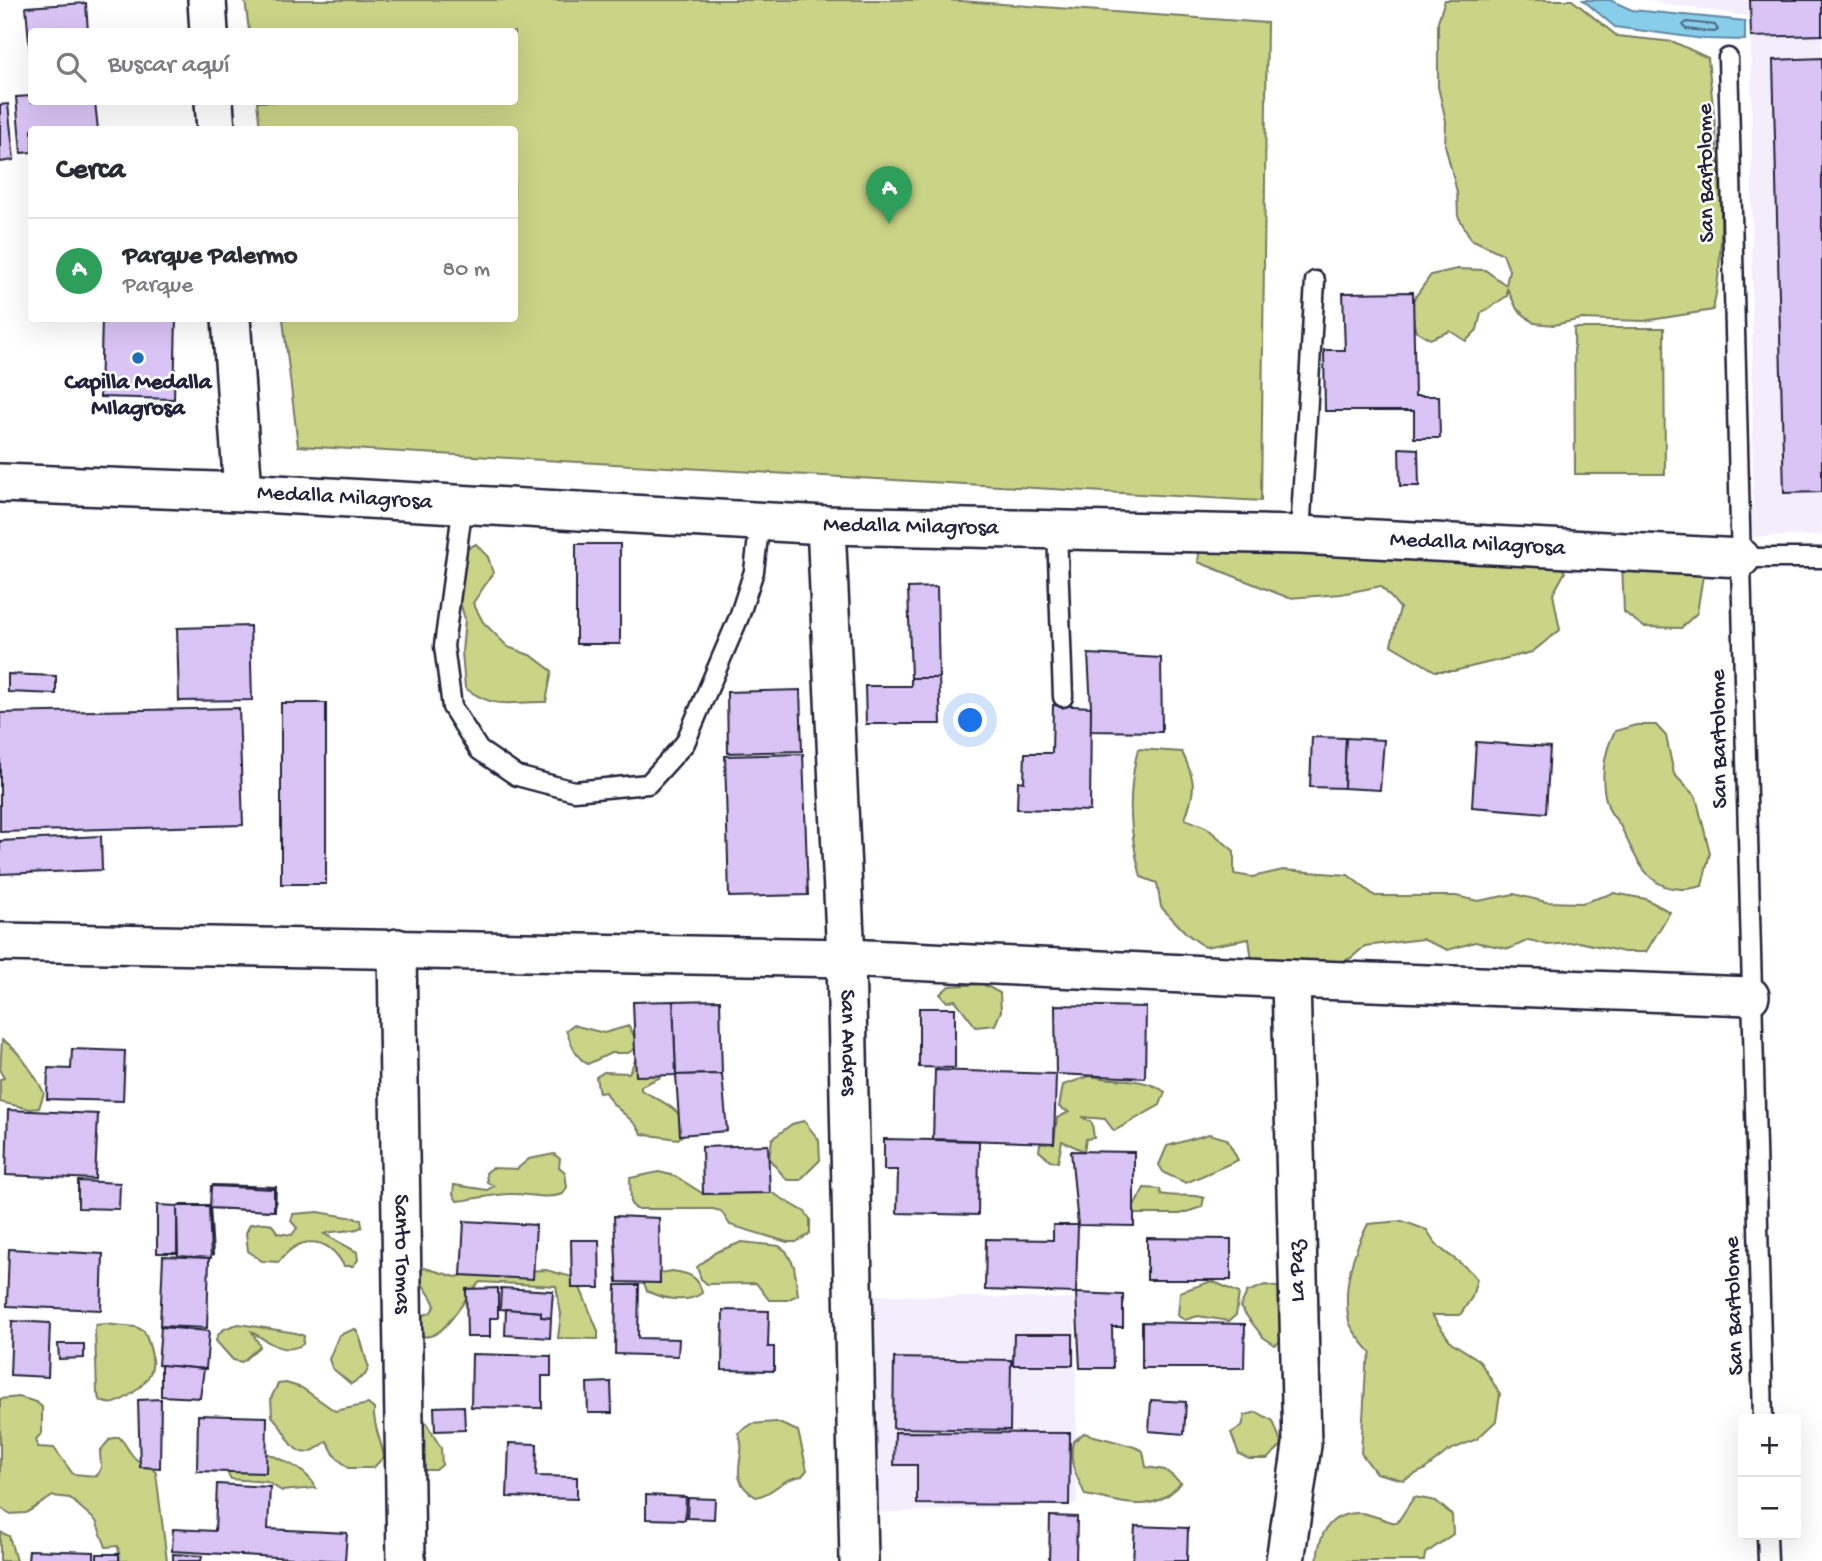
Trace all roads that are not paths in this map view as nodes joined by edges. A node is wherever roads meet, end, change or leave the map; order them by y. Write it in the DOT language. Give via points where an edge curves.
graph roads {
  1 [pos="207,0"];
  2 [pos="209,28"];
  3 [pos="1728,58"];
  4 [pos="214,105"];
  5 [pos="216,126"];
  6 [pos="1315,281"];
  7 [pos="230,322"];
  8 [pos="0,483"];
  9 [pos="243,492"];
  10 [pos="463,504"];
  11 [pos="760,521"];
  12 [pos="826,524"];
  13 [pos="1057,530"];
  14 [pos="1300,535"];
  15 [pos="1741,558"];
  16 [pos="1822,558"];
  17 [pos="1063,697"];
  18 [pos="0,942"];
  19 [pos="397,948"];
  20 [pos="846,958"];
  21 [pos="1291,979"];
  22 [pos="1750,996"];
  23 [pos="1763,1414"];
  24 [pos="1767,1540"];
  25 [pos="406,1561"];
  26 [pos="859,1561"];
  27 [pos="1285,1561"];
  28 [pos="1768,1561"];
  1 -- 2 [label="street"];
  3 -- 15 [label="lane, San Bartolome"];
  4 -- 5 [label="street"];
  6 -- 14 [label="lane"];
  7 -- 9 [label="street"];
  8 -- 9 [label="street, Medalla Milagrosa"];
  9 -- 10 [label="street, Medalla Milagrosa"];
  10 -- 11 [label="street, Medalla Milagrosa"];
  10 -- 11 [label="lane" via="444,646 452,706 479,750 517,776 574,791 648,784 685,743 754,570"];
  11 -- 12 [label="street, Medalla Milagrosa"];
  12 -- 13 [label="street, Medalla Milagrosa"];
  12 -- 20 [label="street, San Andres"];
  13 -- 14 [label="street, Medalla Milagrosa"];
  13 -- 17 [label="lane"];
  14 -- 15 [label="street, Medalla Milagrosa"];
  15 -- 16 [label="lane, Medalla Milagrosa"];
  15 -- 22 [label="lane, San Bartolome"];
  18 -- 19 [label="street"];
  19 -- 20 [label="street"];
  19 -- 25 [label="street, Santo Tomas"];
  20 -- 21 [label="street"];
  20 -- 26 [label="street, San Andres"];
  21 -- 22 [label="street"];
  21 -- 27 [label="street, La Paz" via="1302,1445"];
  22 -- 23 [label="lane, San Bartolome"];
  24 -- 28 [label="lane"];
}
